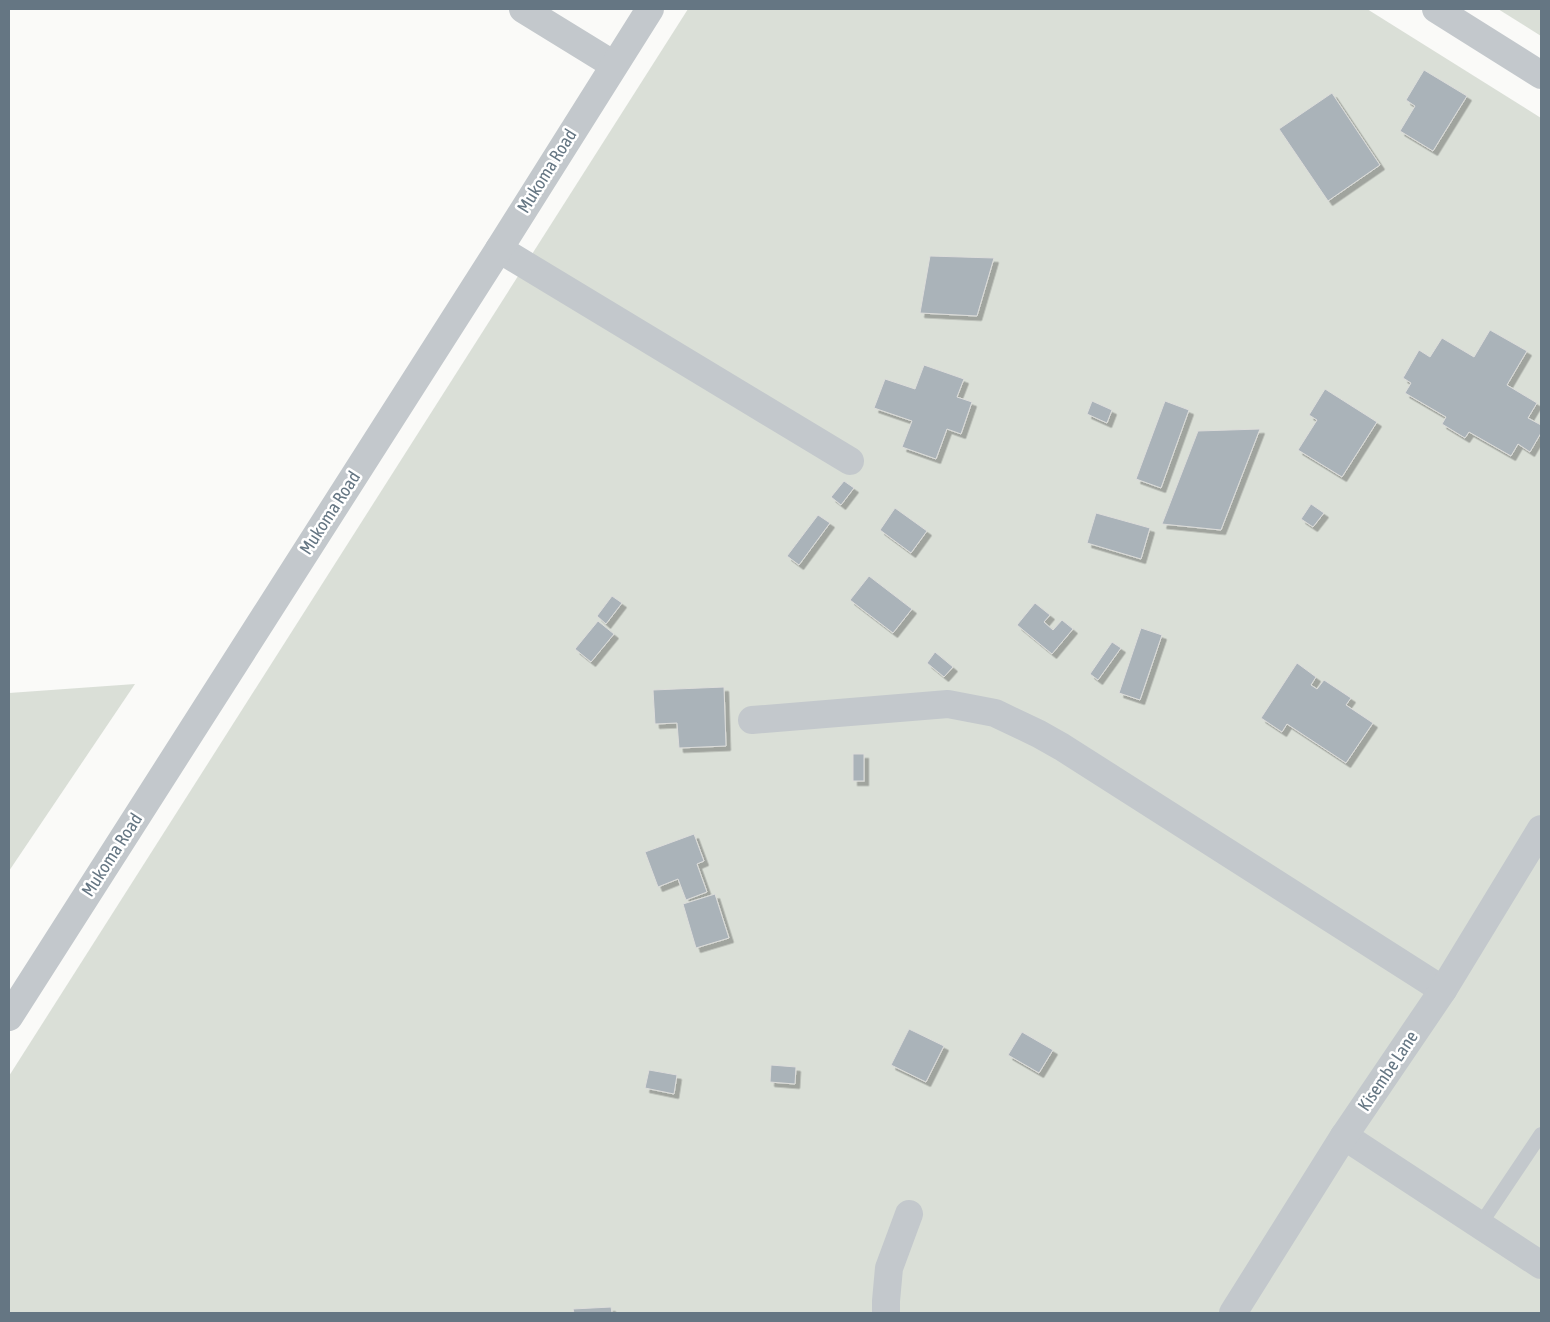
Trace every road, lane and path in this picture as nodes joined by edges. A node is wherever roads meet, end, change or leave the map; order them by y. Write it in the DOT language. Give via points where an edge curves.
graph roads {
  1 [pos="523,9"];
  2 [pos="650,9"];
  3 [pos="1436,9"];
  4 [pos="614,65"];
  5 [pos="1541,75"];
  6 [pos="499,249"];
  7 [pos="850,461"];
  8 [pos="752,720"];
  9 [pos="1537,846"];
  10 [pos="1443,990"];
  11 [pos="9,1017"];
  12 [pos="1541,1134"];
  13 [pos="1344,1136"];
  14 [pos="909,1214"];
  15 [pos="1480,1225"];
  16 [pos="1541,1265"];
  17 [pos="886,1313"];
  18 [pos="1233,1313"];
  1 -- 4 [label="street"];
  2 -- 4 [label="street, Mukoma Road"];
  3 -- 5 [label="street"];
  4 -- 6 [label="street, Mukoma Road"];
  6 -- 7 [label="street"];
  6 -- 11 [label="street, Mukoma Road"];
  8 -- 10 [label="street" via="948,704 995,714 1062,747"];
  9 -- 10 [label="street, Kisembe Lane"];
  10 -- 13 [label="street, Kisembe Lane"];
  12 -- 15 [label="lane"];
  13 -- 15 [label="street"];
  13 -- 18 [label="street, Kisembe Lane"];
  14 -- 17 [label="street" via="889,1268"];
  15 -- 16 [label="street"];
}
